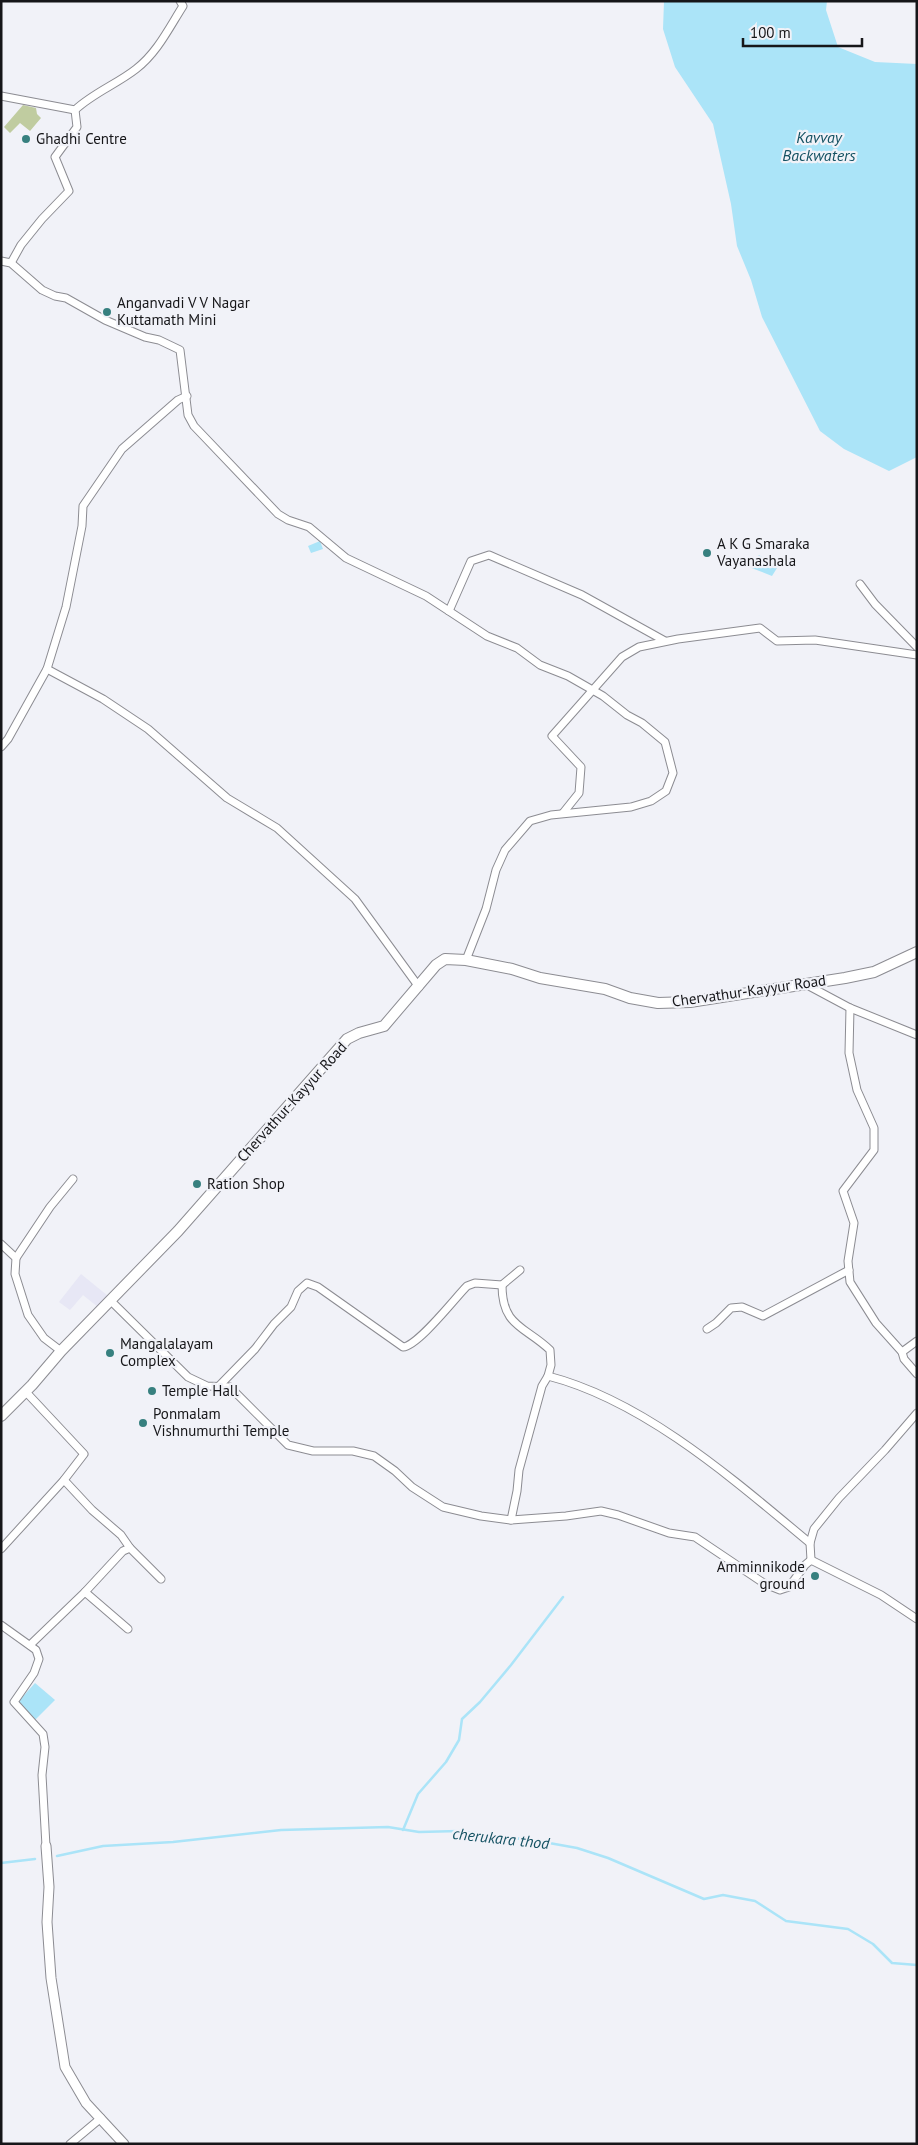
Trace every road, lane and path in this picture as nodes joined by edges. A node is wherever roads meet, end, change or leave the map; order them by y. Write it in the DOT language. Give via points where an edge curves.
graph roads {
  1 [pos="180,1"];
  2 [pos="1,96"];
  3 [pos="75,110"];
  4 [pos="1,261"];
  5 [pos="11,263"];
  6 [pos="187,396"];
  7 [pos="860,584"];
  8 [pos="449,611"];
  9 [pos="665,642"];
  10 [pos="917,647"];
  11 [pos="917,655"];
  12 [pos="47,669"];
  13 [pos="593,691"];
  14 [pos="1,747"];
  15 [pos="563,813"];
  16 [pos="917,952"];
  17 [pos="466,960"];
  18 [pos="807,985"];
  19 [pos="419,987"];
  20 [pos="850,1008"];
  21 [pos="917,1035"];
  22 [pos="73,1179"];
  23 [pos="1,1244"];
  24 [pos="16,1258"];
  25 [pos="520,1270"];
  26 [pos="849,1270"];
  27 [pos="502,1285"];
  28 [pos="111,1300"];
  29 [pos="707,1329"];
  30 [pos="917,1341"];
  31 [pos="61,1350"];
  32 [pos="902,1352"];
  33 [pos="917,1374"];
  34 [pos="548,1376"];
  35 [pos="218,1387"];
  36 [pos="26,1392"];
  37 [pos="917,1413"];
  38 [pos="1,1416"];
  39 [pos="64,1480"];
  40 [pos="511,1520"];
  41 [pos="810,1543"];
  42 [pos="130,1548"];
  43 [pos="1,1549"];
  44 [pos="811,1560"];
  45 [pos="160,1579"];
  46 [pos="85,1592"];
  47 [pos="917,1620"];
  48 [pos="1,1624"];
  49 [pos="128,1629"];
  50 [pos="30,1645"];
  51 [pos="46,1846"];
  52 [pos="101,2118"];
  53 [pos="70,2144"];
  54 [pos="124,2144"];
  1 -- 3 [label="street" via="183,6 154,51 138,68"];
  2 -- 3 [label="street"];
  3 -- 5 [label="street" via="77,127 55,157 69,191 36,225"];
  4 -- 5 [label="street"];
  5 -- 6 [label="street" via="42,290 180,350"];
  6 -- 8 [label="street" via="188,415 194,426 278,514 309,527 346,558 416,590"];
  6 -- 12 [label="street" via="178,400 122,449 83,506 66,607"];
  7 -- 10 [label="street"];
  8 -- 9 [label="street" via="470,561 489,554 582,595"];
  8 -- 13 [label="street" via="487,636 517,648 540,665"];
  9 -- 11 [label="street" via="760,628 777,641 815,640"];
  9 -- 13 [label="street" via="639,647 622,657"];
  12 -- 14 [label="street"];
  12 -- 19 [label="street" via="103,699 148,729 227,798 277,828 355,898"];
  13 -- 15 [label="street" via="552,736 582,767 579,793"];
  13 -- 15 [label="street" via="665,742 673,773 666,791 651,801 631,807"];
  15 -- 17 [label="street" via="530,821 505,850"];
  16 -- 18 [label="main road, Chervathur-Kayyur Road" via="874,972"];
  17 -- 18 [label="main road, Chervathur-Kayyur Road" via="658,1003 690,1002"];
  17 -- 19 [label="main road, Chervathur-Kayyur Road" via="446,959 436,965"];
  18 -- 20 [label="street"];
  19 -- 28 [label="main road, Chervathur-Kayyur Road" via="384,1026 347,1039 178,1231"];
  20 -- 21 [label="street"];
  20 -- 26 [label="street" via="849,1053 856,1090 874,1128 874,1150 843,1191 854,1222"];
  22 -- 24 [label="street" via="50,1206"];
  23 -- 24 [label="street"];
  24 -- 31 [label="street" via="15,1274 28,1315 44,1338"];
  25 -- 27 [label="street"];
  26 -- 29 [label="street" via="763,1316 742,1307 731,1308"];
  26 -- 32 [label="street" via="850,1282 870,1314"];
  27 -- 34 [label="street" via="502,1301 508,1316 550,1350"];
  27 -- 35 [label="street" via="475,1283 467,1286 420,1339 403,1348 318,1287 307,1283 298,1291 291,1307"];
  28 -- 31 [label="main road, Chervathur-Kayyur Road"];
  28 -- 35 [label="street" via="188,1377 206,1386"];
  30 -- 32 [label="street"];
  31 -- 36 [label="main road, Chervathur-Kayyur Road"];
  32 -- 33 [label="street"];
  34 -- 40 [label="street" via="542,1386 519,1470"];
  34 -- 41 [label="street" via="576,1383 648,1420 729,1476"];
  35 -- 40 [label="street" via="230,1387 288,1445 313,1451 374,1456 443,1507"];
  36 -- 38 [label="main road, Chervathur-Kayyur Road"];
  36 -- 39 [label="street" via="84,1454"];
  37 -- 41 [label="street" via="839,1498 814,1529"];
  39 -- 42 [label="street" via="121,1535"];
  39 -- 43 [label="street"];
  40 -- 44 [label="street" via="601,1511 618,1515 669,1533 695,1537 765,1584 780,1590 789,1587"];
  41 -- 44 [label="street"];
  42 -- 45 [label="street"];
  42 -- 46 [label="street"];
  44 -- 47 [label="street" via="881,1595"];
  46 -- 49 [label="street"];
  46 -- 50 [label="street"];
  48 -- 50 [label="street"];
  50 -- 51 [label="street" via="39,1659 34,1673 14,1702 43,1734"];
  51 -- 52 [label="street" via="51,1978 65,2067 86,2103"];
  52 -- 53 [label="street"];
  52 -- 54 [label="street"];
}
